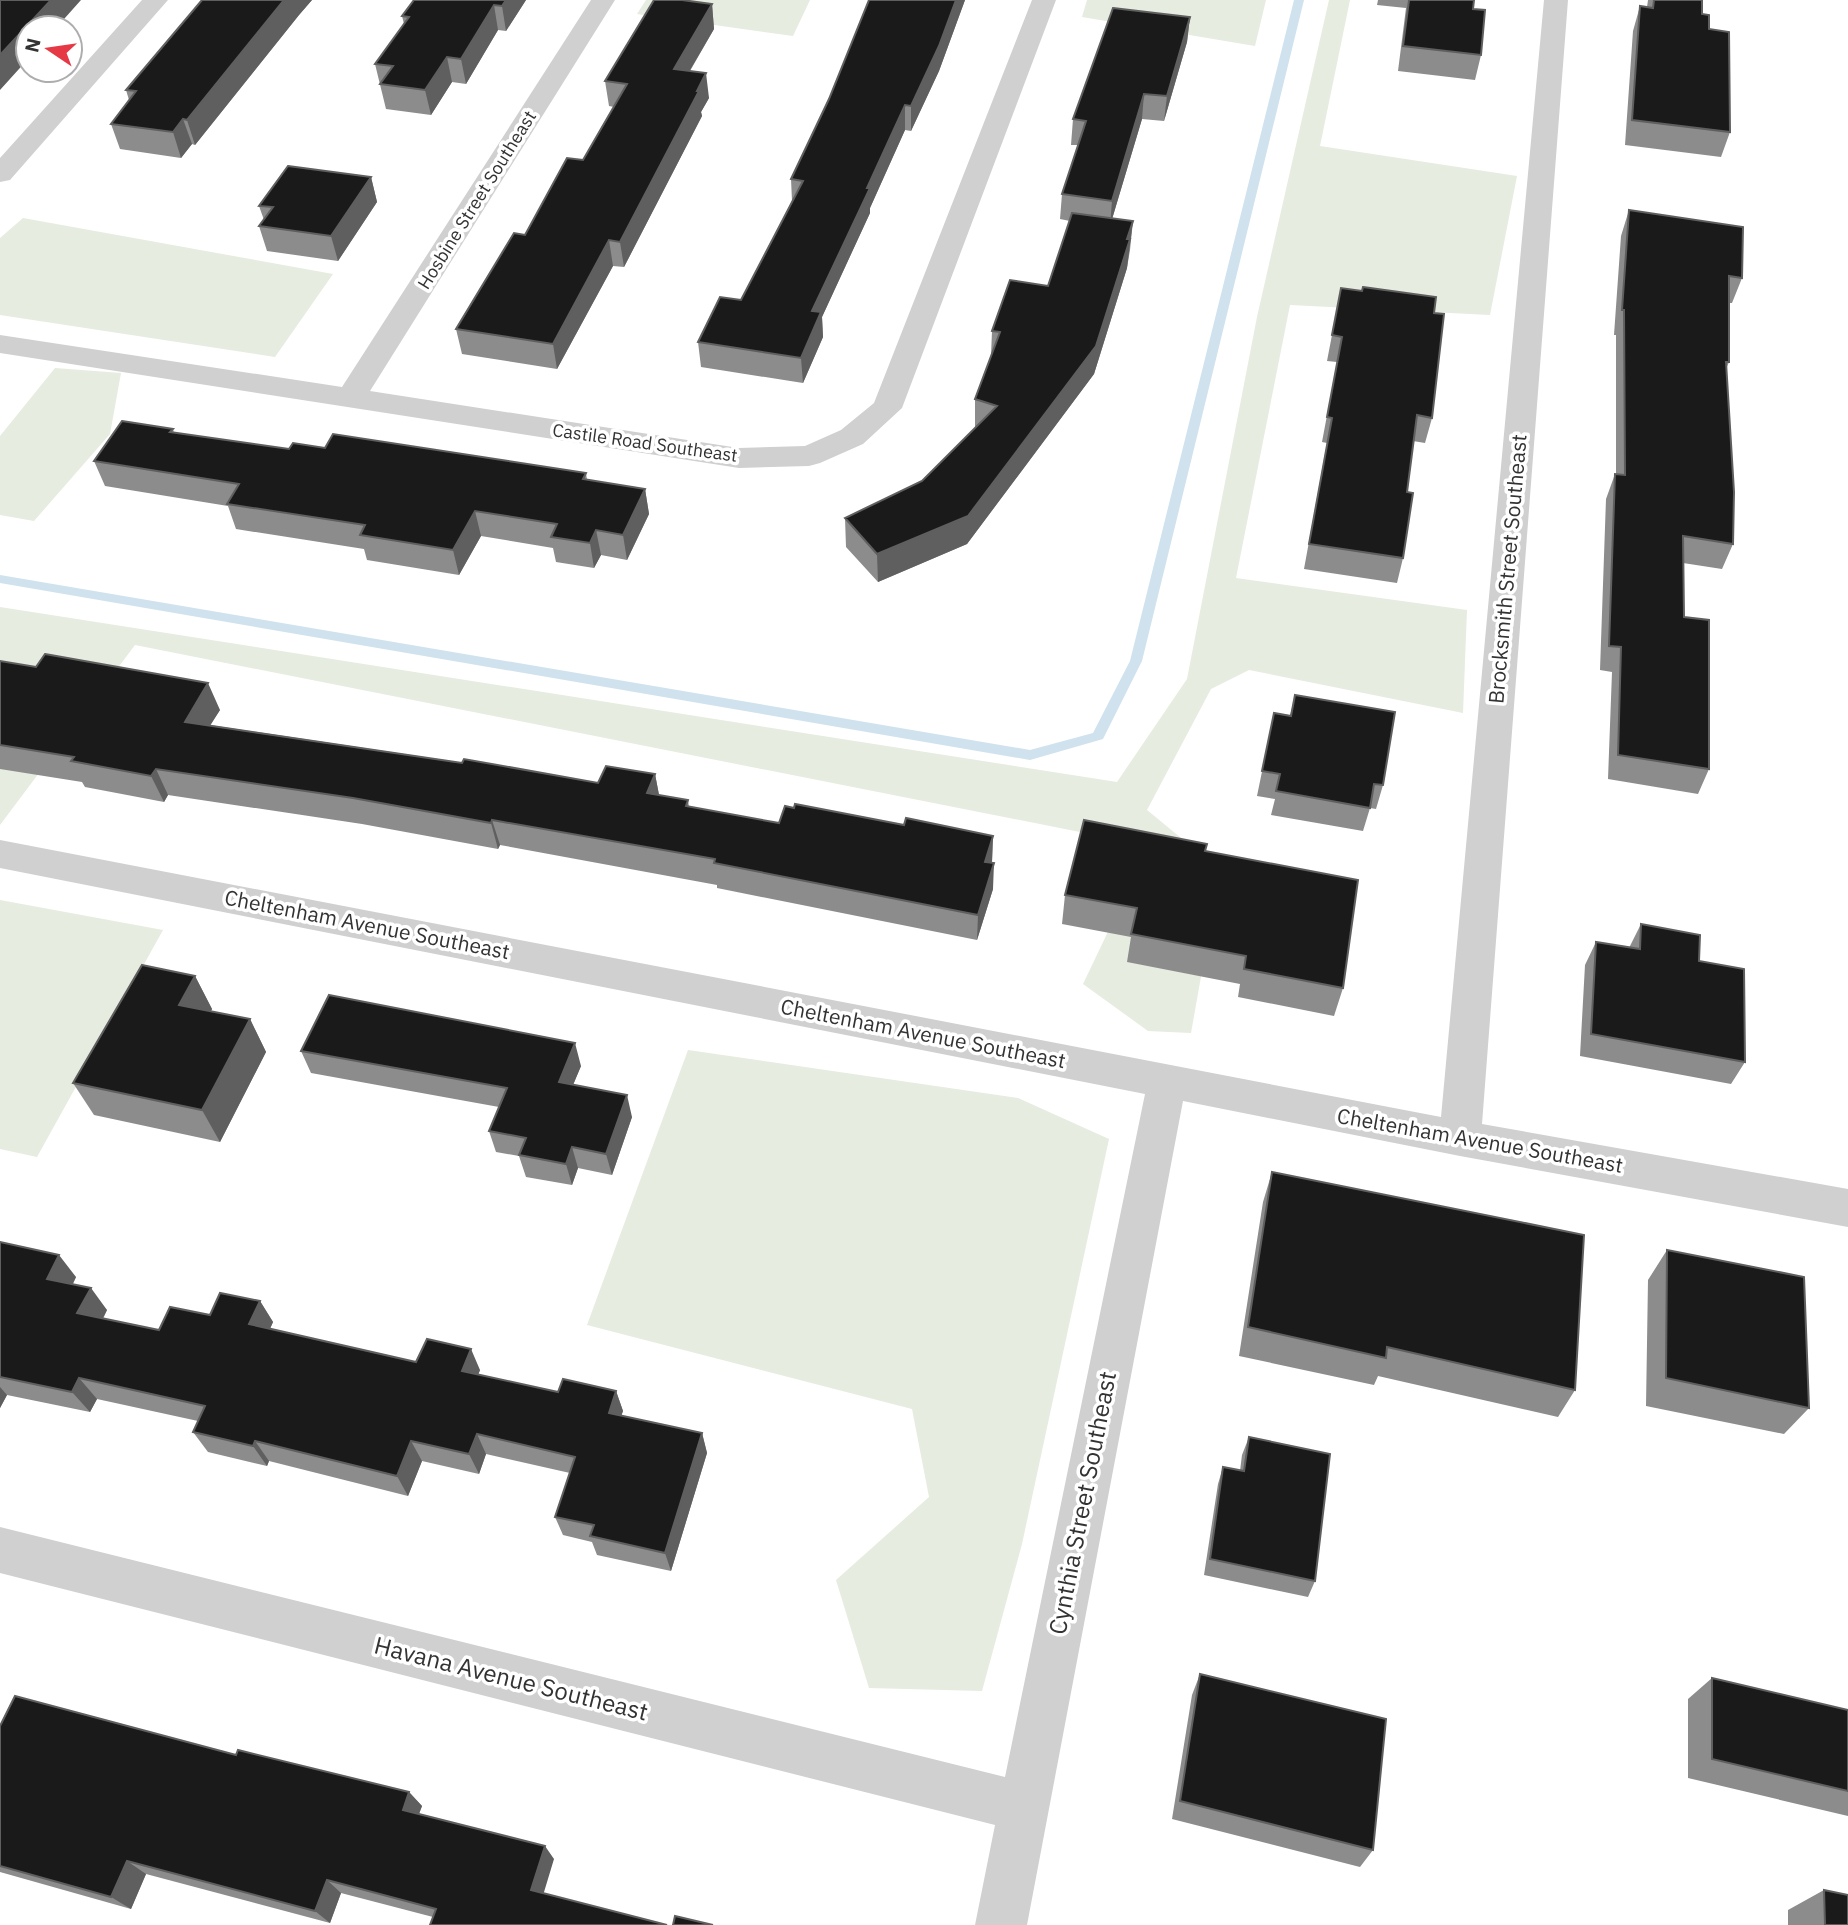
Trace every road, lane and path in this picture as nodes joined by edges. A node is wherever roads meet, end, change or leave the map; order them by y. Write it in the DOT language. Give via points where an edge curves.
graph roads {
  1 [pos="156,0"];
  2 [pos="603,0"];
  3 [pos="1044,0"];
  4 [pos="1556,0"];
  5 [pos="0,174"];
  6 [pos="0,344"];
  7 [pos="350,399"];
  8 [pos="0,854"];
  9 [pos="1167,1082"];
  10 [pos="1460,1138"];
  11 [pos="1848,1208"];
  12 [pos="0,1550"];
  13 [pos="1023,1807"];
  14 [pos="1001,1925"];
  1 -- 5 [label="street"];
  2 -- 7 [label="street, Hosbine Street Southeast"];
  3 -- 7 [label="street, Castile Road Southeast" via="887,408 852,438 809,456 739,458"];
  4 -- 10 [label="street, Brocksmith Street Southeast"];
  6 -- 7 [label="street, Castile Road Southeast"];
  8 -- 9 [label="street, Cheltenham Avenue Southeast"];
  9 -- 10 [label="street, Cheltenham Avenue Southeast"];
  9 -- 13 [label="street, Cynthia Street Southeast"];
  10 -- 11 [label="street, Cheltenham Avenue Southeast"];
  12 -- 13 [label="street, Havana Avenue Southeast"];
  13 -- 14 [label="street, Cynthia Street Southeast"];
}
